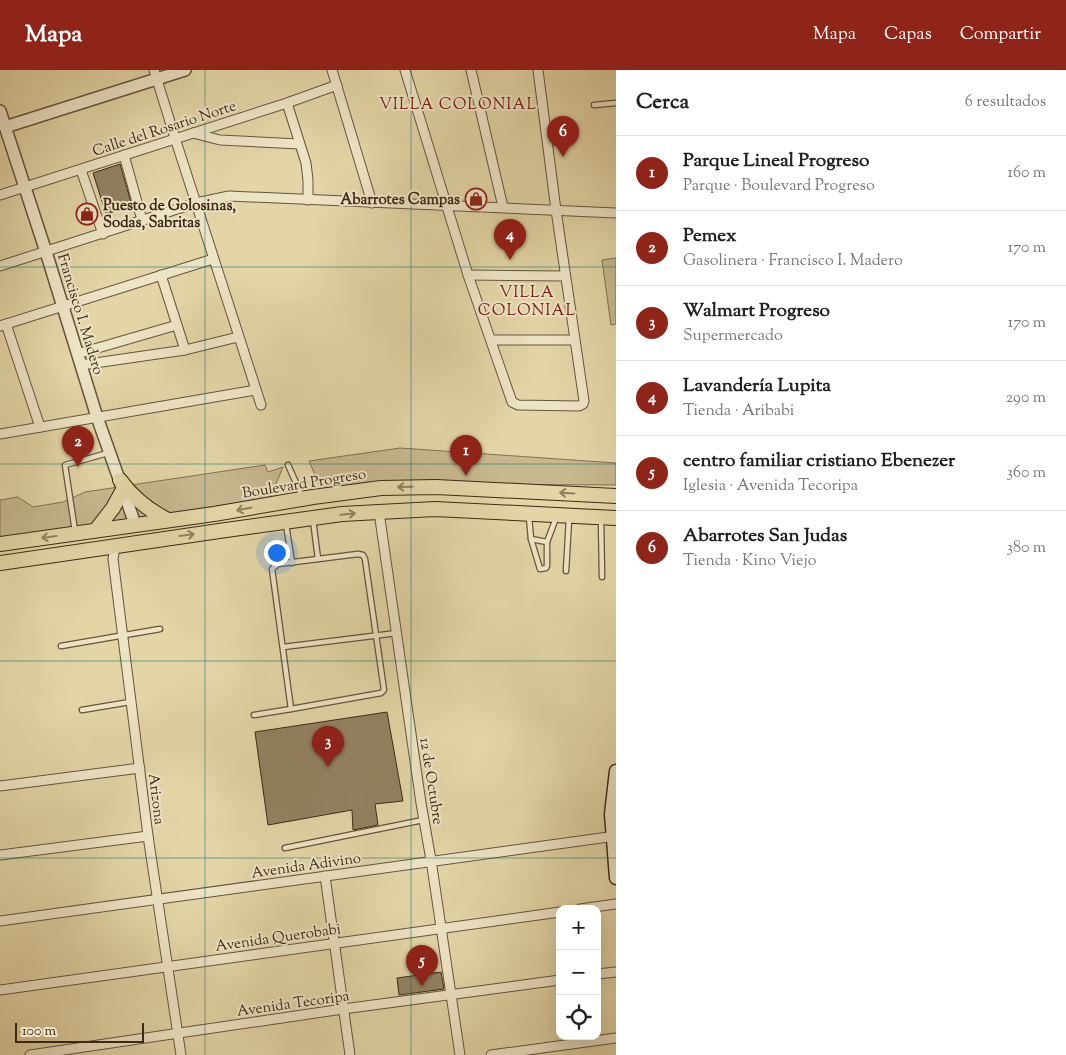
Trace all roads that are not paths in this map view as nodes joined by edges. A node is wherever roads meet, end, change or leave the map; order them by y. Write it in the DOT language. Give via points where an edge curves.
graph roads {
  1 [pos="185,70"];
  2 [pos="332,70"];
  3 [pos="405,70"];
  4 [pos="471,70"];
  5 [pos="538,70"];
  6 [pos="156,74"];
  7 [pos="336,85"];
  8 [pos="287,103"];
  9 [pos="616,103"];
  10 [pos="594,105"];
  11 [pos="0,111"];
  12 [pos="2,128"];
  13 [pos="193,133"];
  14 [pos="174,138"];
  15 [pos="299,144"];
  16 [pos="124,155"];
  17 [pos="81,170"];
  18 [pos="24,187"];
  19 [pos="0,196"];
  20 [pos="308,200"];
  21 [pos="196,203"];
  22 [pos="372,203"];
  23 [pos="446,205"];
  24 [pos="503,207"];
  25 [pos="556,210"];
  26 [pos="616,213"];
  27 [pos="142,220"];
  28 [pos="102,234"];
  29 [pos="46,252"];
  30 [pos="213,259"];
  31 [pos="0,266"];
  32 [pos="160,275"];
  33 [pos="468,275"];
  34 [pos="565,276"];
  35 [pos="62,306"];
  36 [pos="3,325"];
  37 [pos="177,325"];
  38 [pos="238,337"];
  39 [pos="491,340"];
  40 [pos="575,340"];
  41 [pos="185,350"];
  42 [pos="79,360"];
  43 [pos="256,390"];
  44 [pos="260,405"];
  45 [pos="97,417"];
  46 [pos="40,427"];
  47 [pos="0,434"];
  48 [pos="110,452"];
  49 [pos="288,465"];
  50 [pos="121,485"];
  51 [pos="616,496"];
  52 [pos="303,498"];
  53 [pos="379,512"];
  54 [pos="529,513"];
  55 [pos="563,515"];
  56 [pos="601,517"];
  57 [pos="616,518"];
  58 [pos="312,519"];
  59 [pos="168,520"];
  60 [pos="286,522"];
  61 [pos="135,524"];
  62 [pos="96,530"];
  63 [pos="75,533"];
  64 [pos="531,539"];
  65 [pos="157,540"];
  66 [pos="547,542"];
  67 [pos="0,544"];
  68 [pos="115,546"];
  69 [pos="318,559"];
  70 [pos="0,563"];
  71 [pos="292,563"];
  72 [pos="566,571"];
  73 [pos="602,577"];
  74 [pos="160,629"];
  75 [pos="397,633"];
  76 [pos="122,635"];
  77 [pos="376,636"];
  78 [pos="61,646"];
  79 [pos="283,647"];
  80 [pos="130,702"];
  81 [pos="291,709"];
  82 [pos="82,710"];
  83 [pos="254,715"];
  84 [pos="140,768"];
  85 [pos="616,772"];
  86 [pos="0,786"];
  87 [pos="424,820"];
  88 [pos="148,836"];
  89 [pos="614,836"];
  90 [pos="285,848"];
  91 [pos="0,855"];
  92 [pos="431,860"];
  93 [pos="324,876"];
  94 [pos="616,878"];
  95 [pos="158,899"];
  96 [pos="616,904"];
  97 [pos="601,906"];
  98 [pos="556,913"];
  99 [pos="0,921"];
  100 [pos="440,928"];
  101 [pos="334,943"];
  102 [pos="168,966"];
  103 [pos="616,972"];
  104 [pos="601,974"];
  105 [pos="556,981"];
  106 [pos="0,990"];
  107 [pos="450,994"];
  108 [pos="343,1009"];
  109 [pos="178,1034"];
  110 [pos="616,1038"];
  111 [pos="30,1055"];
  112 [pos="181,1055"];
  113 [pos="350,1055"];
  114 [pos="460,1055"];
  115 [pos="490,1055"];
  1 -- 6 [label="street"];
  2 -- 7 [label="street"];
  3 -- 23 [label="street"];
  4 -- 24 [label="street"];
  5 -- 25 [label="street"];
  6 -- 12 [label="street"];
  6 -- 14 [label="street"];
  7 -- 8 [label="street, Calle del Rosario Norte"];
  7 -- 22 [label="street"];
  8 -- 13 [label="street, Calle del Rosario Norte"];
  8 -- 15 [label="street"];
  9 -- 10 [label="lane"];
  11 -- 12 [label="street, Francisco I. Madero"];
  12 -- 18 [label="street, Francisco I. Madero"];
  13 -- 14 [label="street, Calle del Rosario Norte"];
  13 -- 15 [label="street" via="220,140"];
  14 -- 16 [label="street, Calle del Rosario Norte"];
  14 -- 21 [label="street"];
  15 -- 20 [label="street" via="306,163"];
  16 -- 17 [label="street, Calle del Rosario Norte"];
  16 -- 27 [label="street"];
  17 -- 18 [label="street, Calle del Rosario Norte"];
  17 -- 28 [label="street"];
  18 -- 19 [label="street, Calle del Rosario Norte"];
  18 -- 29 [label="street, Francisco I. Madero"];
  20 -- 21 [label="street" via="229,196"];
  20 -- 22 [label="street"];
  21 -- 27 [label="street"];
  21 -- 30 [label="street"];
  22 -- 23 [label="street"];
  23 -- 24 [label="street"];
  23 -- 33 [label="street"];
  24 -- 25 [label="street"];
  25 -- 26 [label="street"];
  25 -- 34 [label="street"];
  27 -- 28 [label="street"];
  28 -- 29 [label="street"];
  29 -- 31 [label="street"];
  29 -- 35 [label="street, Francisco I. Madero"];
  30 -- 32 [label="street"];
  30 -- 38 [label="street"];
  32 -- 35 [label="street"];
  32 -- 37 [label="street"];
  33 -- 34 [label="street"];
  33 -- 39 [label="street"];
  34 -- 40 [label="street"];
  35 -- 36 [label="street"];
  35 -- 42 [label="street, Francisco I. Madero"];
  36 -- 46 [label="street"];
  37 -- 41 [label="street"];
  37 -- 42 [label="street"];
  38 -- 41 [label="street"];
  38 -- 43 [label="street"];
  39 -- 40 [label="street"];
  39 -- 40 [label="street" via="512,402 579,406 583,404"];
  41 -- 42 [label="street"];
  42 -- 45 [label="street, Francisco I. Madero"];
  43 -- 44 [label="street"];
  43 -- 45 [label="street"];
  45 -- 46 [label="street"];
  45 -- 48 [label="street, Francisco I. Madero"];
  46 -- 47 [label="street"];
  48 -- 50 [label="street, Francisco I. Madero"];
  48 -- 63 [label="lane" via="65,465"];
  49 -- 52 [label="lane"];
  50 -- 59 [label="main road"];
  50 -- 61 [label="street, Francisco I. Madero"];
  50 -- 62 [label="main road" via="113,508"];
  51 -- 52 [label="main road, Boulevard Progreso, one-way" via="407,487"];
  52 -- 59 [label="main road, Boulevard Progreso, one-way"];
  53 -- 54 [label="main road" via="435,509"];
  58 -- 53 [label="main road, one-way"];
  53 -- 75 [label="street, 12 de Octubre"];
  54 -- 55 [label="main road"];
  54 -- 64 [label="lane"];
  55 -- 56 [label="main road"];
  55 -- 66 [label="lane"];
  55 -- 72 [label="lane"];
  56 -- 57 [label="main road"];
  56 -- 73 [label="lane"];
  58 -- 60 [label="main road"];
  58 -- 69 [label="lane"];
  59 -- 61 [label="main road, Boulevard Progreso"];
  65 -- 60 [label="main road, one-way"];
  60 -- 71 [label="lane"];
  61 -- 62 [label="main road, Boulevard Progreso"];
  61 -- 65 [label="main road"];
  61 -- 68 [label="main road"];
  62 -- 63 [label="main road, Boulevard Progreso"];
  63 -- 67 [label="main road, Boulevard Progreso, one-way"];
  64 -- 66 [label="lane"];
  64 -- 66 [label="lane" via="540,569 547,566"];
  65 -- 68 [label="main road"];
  68 -- 70 [label="main road"];
  68 -- 76 [label="street, Arizona" via="113,559"];
  69 -- 71 [label="lane"];
  69 -- 77 [label="lane" via="365,556"];
  71 -- 79 [label="lane" via="278,564 272,569"];
  74 -- 76 [label="lane"];
  75 -- 77 [label="lane"];
  75 -- 87 [label="street, 12 de Octubre"];
  76 -- 78 [label="lane"];
  76 -- 80 [label="street, Arizona"];
  77 -- 79 [label="lane"];
  77 -- 81 [label="lane" via="384,687 381,694"];
  79 -- 81 [label="lane"];
  80 -- 82 [label="lane"];
  80 -- 84 [label="street, Arizona"];
  81 -- 83 [label="lane"];
  84 -- 86 [label="street"];
  84 -- 88 [label="street, Arizona"];
  85 -- 89 [label="main road" via="611,814"];
  87 -- 90 [label="lane"];
  87 -- 92 [label="street, 12 de Octubre"];
  88 -- 91 [label="street"];
  88 -- 95 [label="street, Arizona"];
  89 -- 92 [label="street, Avenida Adivino"];
  89 -- 94 [label="main road"];
  92 -- 93 [label="street, Avenida Adivino"];
  92 -- 100 [label="street, 12 de Octubre"];
  93 -- 95 [label="street, Avenida Adivino"];
  93 -- 101 [label="street"];
  95 -- 99 [label="street, Avenida Adivino"];
  95 -- 102 [label="street, Arizona"];
  96 -- 97 [label="street"];
  98 -- 100 [label="street, Avenida Querobabi"];
  100 -- 101 [label="street, Avenida Querobabi"];
  100 -- 107 [label="street, 12 de Octubre"];
  101 -- 102 [label="street, Avenida Querobabi"];
  101 -- 108 [label="street"];
  102 -- 106 [label="street, Avenida Querobabi"];
  102 -- 109 [label="street, Arizona"];
  103 -- 104 [label="street"];
  105 -- 107 [label="street, Avenida Tecoripa"];
  107 -- 108 [label="street, Avenida Tecoripa"];
  107 -- 114 [label="street, 12 de Octubre"];
  108 -- 109 [label="street, Avenida Tecoripa"];
  108 -- 113 [label="street"];
  109 -- 111 [label="street, Avenida Tecoripa"];
  109 -- 112 [label="street, Arizona"];
  110 -- 115 [label="street"];
}
